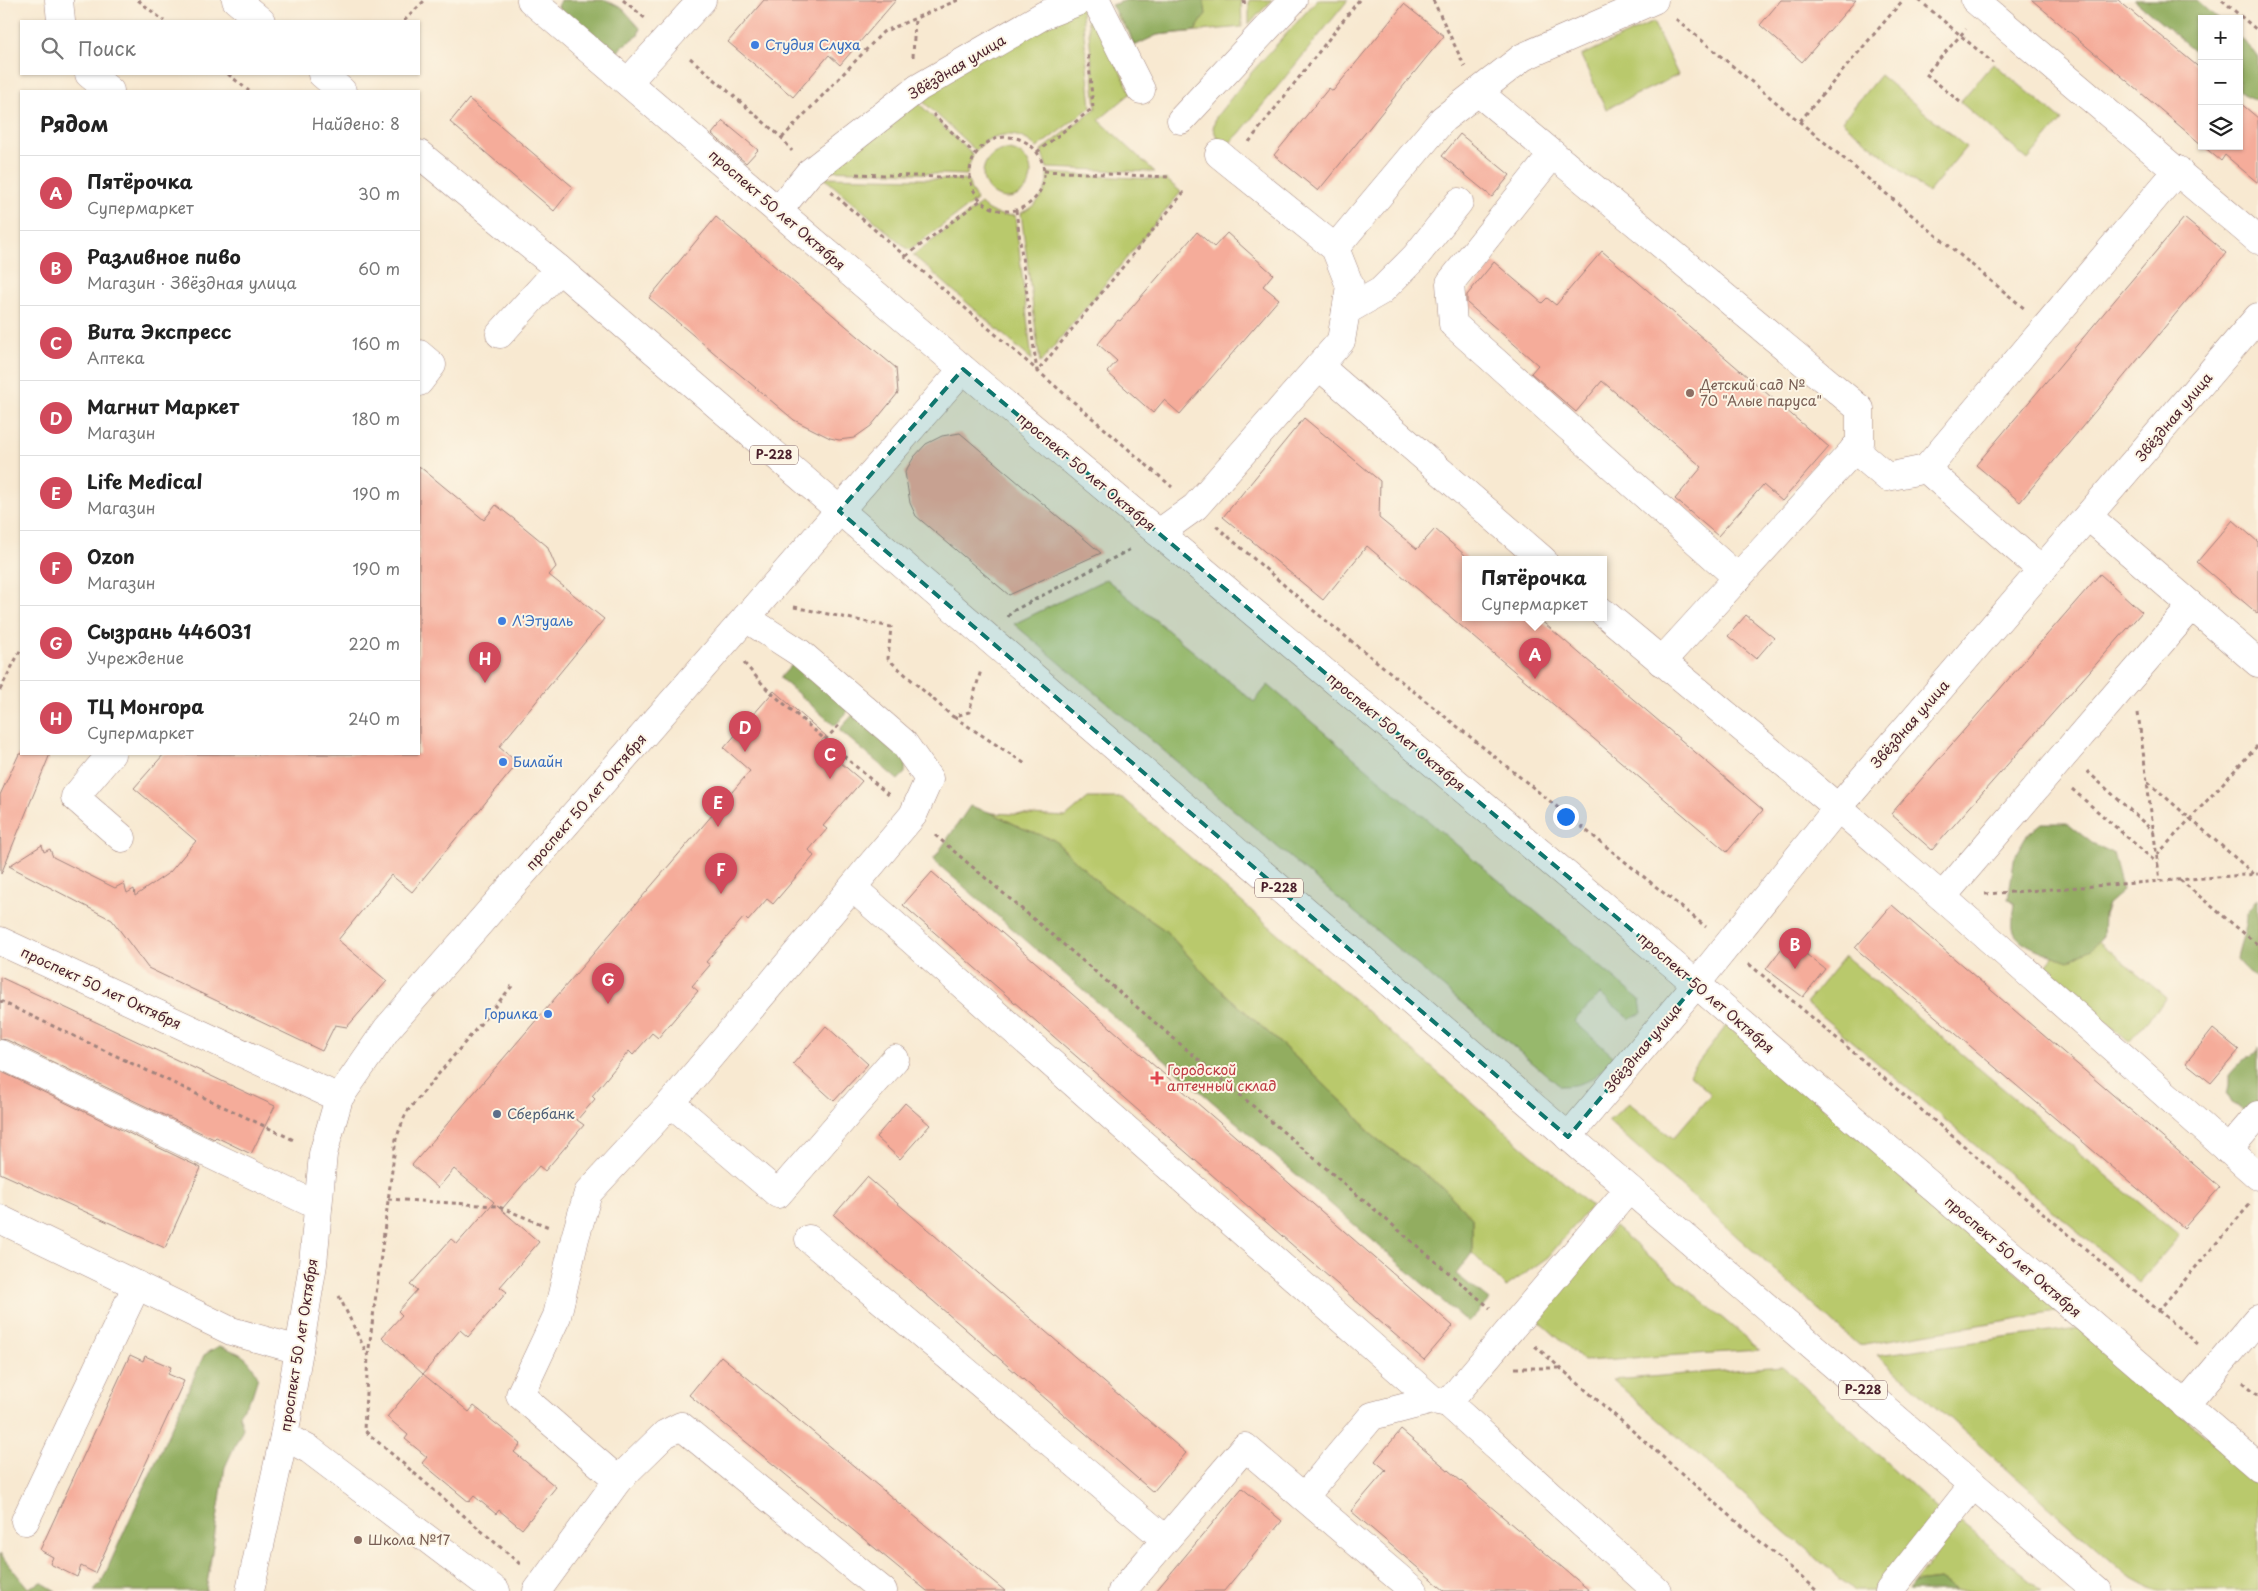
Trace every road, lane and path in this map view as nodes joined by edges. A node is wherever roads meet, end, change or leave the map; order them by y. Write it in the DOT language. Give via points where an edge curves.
graph roads {
  1 [pos="59,0"];
  2 [pos="138,0"];
  3 [pos="236,0"];
  4 [pos="425,0"];
  5 [pos="531,0"];
  6 [pos="623,0"];
  7 [pos="702,0"];
  8 [pos="958,0"];
  9 [pos="1082,0"];
  10 [pos="1096,0"];
  11 [pos="1293,0"];
  12 [pos="1359,0"];
  13 [pos="1433,0"];
  14 [pos="1654,0"];
  15 [pos="1903,0"];
  16 [pos="1920,0"];
  17 [pos="1975,0"];
  18 [pos="2222,0"];
  19 [pos="61,20"];
  20 [pos="163,20"];
  21 [pos="260,20"];
  22 [pos="405,20"];
  23 [pos="2258,31"];
  24 [pos="1961,34"];
  25 [pos="669,39"];
  26 [pos="1088,49"];
  27 [pos="1993,63"];
  28 [pos="90,75"];
  29 [pos="229,75"];
  30 [pos="323,75"];
  31 [pos="628,82"];
  32 [pos="109,90"];
  33 [pos="248,90"];
  34 [pos="341,90"];
  35 [pos="1141,90"];
  36 [pos="1478,92"];
  37 [pos="1960,102"];
  38 [pos="1181,120"];
  39 [pos="1800,121"];
  40 [pos="782,138"];
  41 [pos="1037,152"];
  42 [pos="1553,154"];
  43 [pos="420,155"];
  44 [pos="1225,159"];
  45 [pos="2178,170"];
  46 [pos="1044,171"];
  47 [pos="809,173"];
  48 [pos="1168,177"];
  49 [pos="971,178"];
  50 [pos="1184,192"];
  51 [pos="981,200"];
  52 [pos="1459,202"];
  53 [pos="1016,210"];
  54 [pos="778,211"];
  55 [pos="2258,240"];
  56 [pos="1335,248"];
  57 [pos="906,256"];
  58 [pos="559,270"];
  59 [pos="1346,311"];
  60 [pos="2046,327"];
  61 [pos="2254,331"];
  62 [pos="500,334"];
  63 [pos="420,355"];
  64 [pos="1319,366"];
  65 [pos="963,369"];
  66 [pos="1037,372"];
  67 [pos="420,381"];
  68 [pos="1854,449"];
  69 [pos="1926,469"];
  70 [pos="1195,506"];
  71 [pos="839,511"];
  72 [pos="2089,517"];
  73 [pos="1159,534"];
  74 [pos="1538,556"];
  75 [pos="2043,569"];
  76 [pos="1738,578"];
  77 [pos="2192,606"];
  78 [pos="754,609"];
  79 [pos="1607,616"];
  80 [pos="990,639"];
  81 [pos="20,650"];
  82 [pos="1661,662"];
  83 [pos="2258,663"];
  84 [pos="2133,676"];
  85 [pos="767,689"];
  86 [pos="0,690"];
  87 [pos="953,717"];
  88 [pos="2258,745"];
  89 [pos="110,755"];
  90 [pos="2059,762"];
  91 [pos="1026,766"];
  92 [pos="2148,782"];
  93 [pos="1838,809"];
  94 [pos="913,816"];
  95 [pos="2191,819"];
  96 [pos="2154,832"];
  97 [pos="122,838"];
  98 [pos="2157,856"];
  99 [pos="2158,865"];
  100 [pos="2256,874"];
  101 [pos="2180,880"];
  102 [pos="2160,881"];
  103 [pos="853,888"];
  104 [pos="1942,897"];
  105 [pos="0,940"];
  106 [pos="1727,945"];
  107 [pos="2258,945"];
  108 [pos="1696,984"];
  109 [pos="512,986"];
  110 [pos="0,1001"];
  111 [pos="0,1054"];
  112 [pos="895,1060"];
  113 [pos="339,1098"];
  114 [pos="670,1103"];
  115 [pos="2258,1115"];
  116 [pos="1568,1137"];
  117 [pos="2228,1150"];
  118 [pos="323,1154"];
  119 [pos="2258,1176"];
  120 [pos="1629,1189"];
  121 [pos="388,1199"];
  122 [pos="2252,1202"];
  123 [pos="318,1206"];
  124 [pos="0,1220"];
  125 [pos="575,1238"];
  126 [pos="809,1239"];
  127 [pos="313,1264"];
  128 [pos="137,1285"];
  129 [pos="2158,1311"];
  130 [pos="2258,1319"];
  131 [pos="1511,1326"];
  132 [pos="299,1350"];
  133 [pos="368,1356"];
  134 [pos="2220,1363"];
  135 [pos="2258,1395"];
  136 [pos="1440,1401"];
  137 [pos="2185,1405"];
  138 [pos="284,1436"];
  139 [pos="2258,1467"];
  140 [pos="618,1480"];
  141 [pos="1973,1485"];
  142 [pos="1304,1496"];
  143 [pos="25,1521"];
  144 [pos="1165,1539"];
  145 [pos="532,1580"];
  146 [pos="250,1591"];
  147 [pos="496,1591"];
  148 [pos="884,1591"];
  149 [pos="1122,1591"];
  150 [pos="1414,1591"];
  151 [pos="1657,1591"];
  152 [pos="1817,1591"];
  153 [pos="1889,1591"];
  154 [pos="2097,1591"];
  1 -- 19 [label="street"];
  2 -- 20 [label="path"];
  3 -- 21 [label="street"];
  4 -- 22 [label="path"];
  5 -- 31 [label="street, проспект 50 лет Октября"];
  6 -- 25 [label="path"];
  7 -- 25 [label="street"];
  8 -- 40 [label="path" via="883,32"];
  9 -- 47 [label="street, Звёздная улица" via="1044,15 918,88"];
  10 -- 35 [label="street"];
  11 -- 38 [label="street"];
  12 -- 44 [label="path"];
  13 -- 36 [label="path"];
  14 -- 36 [label="street" via="1523,57"];
  14 -- 39 [label="path"];
  15 -- 39 [label="path"];
  16 -- 24 [label="path"];
  17 -- 45 [label="street"];
  18 -- 23 [label="path"];
  24 -- 27 [label="path"];
  24 -- 37 [label="path" via="1926,74"];
  25 -- 31 [label="street"];
  25 -- 40 [label="path"];
  26 -- 41 [label="path" via="1093,108"];
  28 -- 32 [label="street"];
  29 -- 33 [label="path"];
  30 -- 34 [label="street"];
  31 -- 54 [label="street, проспект 50 лет Октября"];
  36 -- 42 [label="street"];
  36 -- 56 [label="street" via="1443,119"];
  39 -- 60 [label="path"];
  40 -- 47 [label="path"];
  41 -- 46 [label="path"];
  41 -- 49 [label="path" via="1018,138 994,140 976,155 971,166"];
  42 -- 68 [label="street" via="1860,409 1860,442"];
  42 -- 76 [label="street" via="1450,283 1453,324"];
  43 -- 58 [label="street, Р-228"];
  44 -- 56 [label="street"];
  45 -- 55 [label="street"];
  45 -- 60 [label="street"];
  46 -- 48 [label="path"];
  46 -- 53 [label="path" via="1044,181 1037,195 1026,206"];
  47 -- 49 [label="path"];
  47 -- 54 [label="street, Звёздная улица"];
  47 -- 57 [label="path"];
  49 -- 51 [label="path"];
  50 -- 66 [label="path"];
  51 -- 53 [label="path" via="997,210"];
  51 -- 57 [label="path"];
  52 -- 59 [label="street" via="1415,257 1381,291"];
  53 -- 66 [label="path"];
  54 -- 65 [label="street, проспект 50 лет Октября"];
  56 -- 59 [label="street" via="1350,286"];
  57 -- 66 [label="path"];
  58 -- 62 [label="street"];
  58 -- 71 [label="street, Р-228"];
  59 -- 64 [label="street" via="1341,341"];
  60 -- 69 [label="street"];
  61 -- 72 [label="street, Звёздная улица"];
  63 -- 67 [label="street" via="432,365"];
  64 -- 70 [label="street"];
  64 -- 74 [label="street"];
  65 -- 71 [label="street, проспект 50 лет Октября"];
  65 -- 73 [label="street, проспект 50 лет Октября"];
  66 -- 70 [label="path"];
  68 -- 69 [label="street" via="1887,476"];
  68 -- 76 [label="street"];
  69 -- 75 [label="street"];
  70 -- 73 [label="street"];
  70 -- 106 [label="path" via="1314,611"];
  71 -- 78 [label="street, проспект 50 лет Октября"];
  71 -- 80 [label="street, Р-228"];
  72 -- 75 [label="street, Звёздная улица"];
  72 -- 77 [label="street"];
  73 -- 80 [label="path" via="1012,612"];
  73 -- 108 [label="street, проспект 50 лет Октября"];
  75 -- 93 [label="street, Звёздная улица"];
  76 -- 82 [label="street"];
  77 -- 83 [label="street"];
  77 -- 84 [label="street"];
  78 -- 87 [label="path" via="891,627 888,659"];
  78 -- 94 [label="street" via="904,742 930,779"];
  78 -- 113 [label="street, проспект 50 лет Октября" via="387,1029"];
  79 -- 82 [label="street"];
  80 -- 87 [label="path" via="969,712"];
  80 -- 116 [label="street, Р-228"];
  81 -- 86 [label="path"];
  82 -- 93 [label="street"];
  84 -- 90 [label="street"];
  84 -- 96 [label="path"];
  85 -- 94 [label="path"];
  87 -- 91 [label="path"];
  88 -- 95 [label="path"];
  89 -- 97 [label="street" via="75,797"];
  90 -- 96 [label="path"];
  90 -- 99 [label="path"];
  90 -- 104 [label="street"];
  92 -- 95 [label="path"];
  93 -- 104 [label="street"];
  93 -- 106 [label="street, Звёздная улица"];
  94 -- 103 [label="street"];
  94 -- 131 [label="path"];
  95 -- 98 [label="path"];
  95 -- 100 [label="path"];
  96 -- 98 [label="path"];
  98 -- 99 [label="path"];
  99 -- 102 [label="path"];
  100 -- 101 [label="path"];
  101 -- 102 [label="path"];
  101 -- 107 [label="path"];
  102 -- 104 [label="path"];
  103 -- 114 [label="street"];
  103 -- 136 [label="street"];
  104 -- 117 [label="street"];
  105 -- 113 [label="street, проспект 50 лет Октября"];
  106 -- 108 [label="street, Звёздная улица"];
  106 -- 129 [label="path"];
  108 -- 116 [label="street, Звёздная улица"];
  108 -- 137 [label="street, проспект 50 лет Октября"];
  109 -- 121 [label="path" via="406,1113 396,1139"];
  110 -- 118 [label="path"];
  111 -- 123 [label="street"];
  112 -- 114 [label="street" via="778,1194"];
  113 -- 118 [label="street, проспект 50 лет Октября"];
  114 -- 125 [label="street" via="588,1193"];
  115 -- 117 [label="street"];
  116 -- 120 [label="street, Р-228"];
  117 -- 119 [label="street"];
  118 -- 123 [label="street, проспект 50 лет Октября"];
  120 -- 131 [label="street"];
  120 -- 141 [label="street, Р-228"];
  121 -- 125 [label="path" via="497,1206"];
  121 -- 133 [label="path"];
  122 -- 129 [label="path"];
  123 -- 127 [label="street, проспект 50 лет Октября"];
  124 -- 128 [label="street"];
  125 -- 140 [label="street" via="557,1316 520,1395"];
  126 -- 144 [label="street"];
  127 -- 132 [label="street, проспект 50 лет Октября"];
  127 -- 133 [label="path" via="334,1287"];
  128 -- 132 [label="street" via="231,1331"];
  128 -- 143 [label="street"];
  129 -- 134 [label="path"];
  130 -- 134 [label="street"];
  131 -- 136 [label="street"];
  131 -- 152 [label="path"];
  132 -- 138 [label="street, проспект 50 лет Октября"];
  133 -- 145 [label="path" via="364,1430"];
  134 -- 135 [label="path"];
  134 -- 137 [label="street"];
  136 -- 142 [label="street" via="1372,1416"];
  136 -- 151 [label="street"];
  137 -- 139 [label="street, проспект 50 лет Октября"];
  138 -- 146 [label="street, проспект 50 лет Октября"];
  138 -- 147 [label="street" via="310,1450"];
  140 -- 145 [label="street"];
  140 -- 148 [label="street" via="664,1434 681,1426"];
  141 -- 153 [label="street"];
  141 -- 154 [label="street, Р-228"];
  142 -- 144 [label="street" via="1245,1447"];
  142 -- 150 [label="street"];
  144 -- 149 [label="street"];
}
